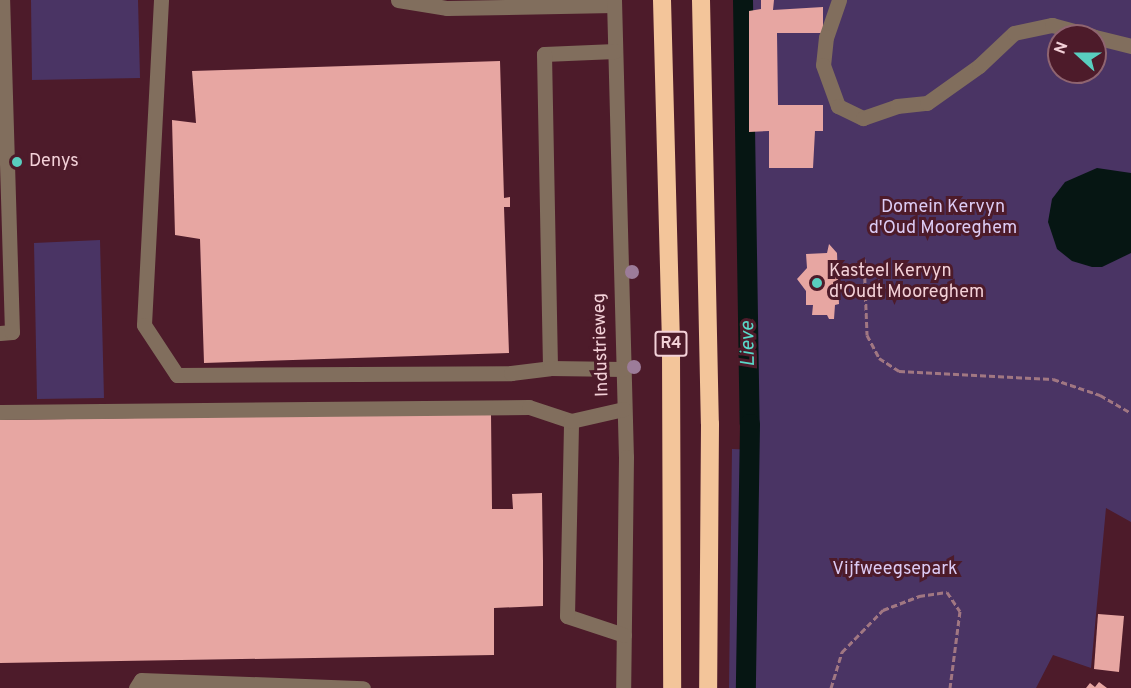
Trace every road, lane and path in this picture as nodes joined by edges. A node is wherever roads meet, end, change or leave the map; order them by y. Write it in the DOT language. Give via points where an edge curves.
graph roads {
  1 [pos="2,0"];
  2 [pos="162,0"];
  3 [pos="398,0"];
  4 [pos="662,0"];
  5 [pos="701,0"];
  6 [pos="839,0"];
  7 [pos="614,2"];
  8 [pos="1047,26"];
  9 [pos="1107,40"];
  10 [pos="1131,46"];
  11 [pos="615,51"];
  12 [pos="2,106"];
  13 [pos="4,219"];
  14 [pos="864,259"];
  15 [pos="0,333"];
  16 [pos="550,368"];
  17 [pos="623,369"];
  18 [pos="624,408"];
  19 [pos="0,412"];
  20 [pos="1131,413"];
  21 [pos="571,421"];
  22 [pos="624,635"];
  23 [pos="136,688"];
  24 [pos="363,688"];
  25 [pos="623,688"];
  26 [pos="672,688"];
  27 [pos="708,688"];
  28 [pos="831,688"];
  29 [pos="950,688"];
  1 -- 12 [label="street"];
  2 -- 16 [label="street" via="144,325 177,375 511,373"];
  3 -- 7 [label="street" via="447,8"];
  4 -- 26 [label="highway, R4" via="671,351"];
  5 -- 27 [label="highway, R4" via="710,424"];
  6 -- 8 [label="street" via="826,37 823,65 838,106 863,118 897,106 927,103 979,66 1014,33"];
  7 -- 11 [label="street, Industrieweg"];
  9 -- 10 [label="street"];
  11 -- 16 [label="street" via="544,54"];
  11 -- 17 [label="street, Industrieweg"];
  12 -- 13 [label="street"];
  13 -- 15 [label="street" via="12,332"];
  14 -- 20 [label="path" via="867,335 879,358 899,371 1053,379 1100,395"];
  16 -- 17 [label="street"];
  17 -- 18 [label="street, Industrieweg"];
  18 -- 21 [label="street"];
  18 -- 22 [label="street, Industrieweg"];
  19 -- 21 [label="street" via="529,407"];
  21 -- 22 [label="street" via="567,616"];
  22 -- 25 [label="street, Industrieweg"];
  23 -- 24 [label="street" via="141,680"];
  28 -- 29 [label="path" via="842,652 883,610 919,596 947,592 960,611"];
}
